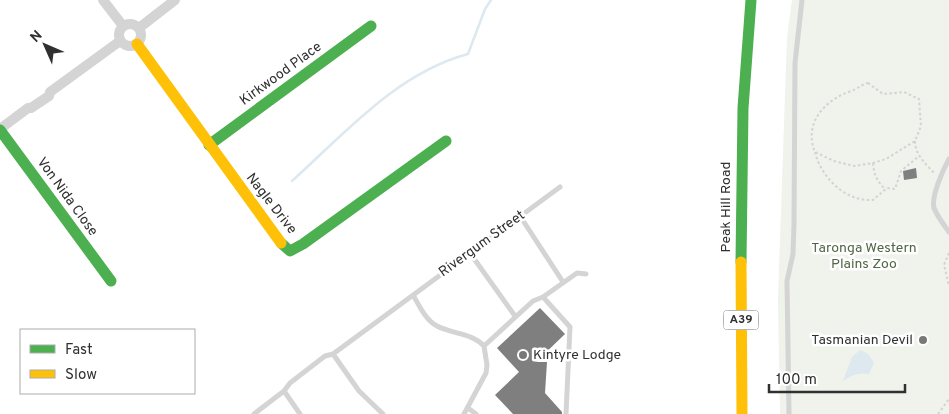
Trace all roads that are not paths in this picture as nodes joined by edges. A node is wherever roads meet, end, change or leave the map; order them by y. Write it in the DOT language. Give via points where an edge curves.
graph roads {
  1 [pos="103,0"];
  2 [pos="175,0"];
  3 [pos="751,0"];
  4 [pos="802,0"];
  5 [pos="123,26"];
  6 [pos="371,26"];
  7 [pos="139,28"];
  8 [pos="120,41"];
  9 [pos="137,44"];
  10 [pos="0,129"];
  11 [pos="446,141"];
  12 [pos="209,145"];
  13 [pos="949,159"];
  14 [pos="560,187"];
  15 [pos="520,216"];
  16 [pos="949,232"];
  17 [pos="470,253"];
  18 [pos="586,274"];
  19 [pos="111,281"];
  20 [pos="563,282"];
  21 [pos="413,295"];
  22 [pos="543,297"];
  23 [pos="516,316"];
  24 [pos="484,346"];
  25 [pos="333,354"];
  26 [pos="284,391"];
  27 [pos="468,408"];
  28 [pos="254,414"];
  29 [pos="300,414"];
  30 [pos="383,414"];
  31 [pos="464,414"];
  32 [pos="476,414"];
  33 [pos="566,414"];
  34 [pos="742,414"];
  35 [pos="789,414"];
  1 -- 5 [label="street"];
  2 -- 7 [label="street"];
  3 -- 34 [label="main road, Peak Hill Road / A39" via="741,168"];
  4 -- 35 [label="lane" via="795,63 794,224 787,282"];
  5 -- 7 [label="street" via="133,24"];
  5 -- 8 [label="street" via="119,31"];
  6 -- 12 [label="main road, Kirkwood Place"];
  7 -- 9 [label="street" via="141,34"];
  8 -- 9 [label="street" via="128,46"];
  8 -- 10 [label="street"];
  9 -- 12 [label="main road, Nagle Drive"];
  10 -- 19 [label="main road, Von Nida Close"];
  11 -- 12 [label="main road, Nagle Drive" via="290,251 281,244"];
  13 -- 16 [label="lane" via="934,205"];
  14 -- 15 [label="lane, Rivergum Street"];
  15 -- 17 [label="lane, Rivergum Street"];
  15 -- 20 [label="lane"];
  17 -- 21 [label="lane, Rivergum Street"];
  17 -- 23 [label="lane"];
  18 -- 20 [label="lane" via="577,274"];
  20 -- 22 [label="lane"];
  21 -- 24 [label="lane" via="431,322 479,340"];
  21 -- 25 [label="lane, Rivergum Street"];
  22 -- 23 [label="lane"];
  22 -- 33 [label="lane" via="570,326"];
  23 -- 24 [label="lane"];
  24 -- 27 [label="lane" via="486,373"];
  25 -- 26 [label="lane, Rivergum Street" via="325,356"];
  25 -- 30 [label="lane" via="359,391"];
  26 -- 28 [label="lane, Rivergum Street"];
  26 -- 29 [label="lane"];
  27 -- 31 [label="lane"];
  27 -- 32 [label="lane"];
}
